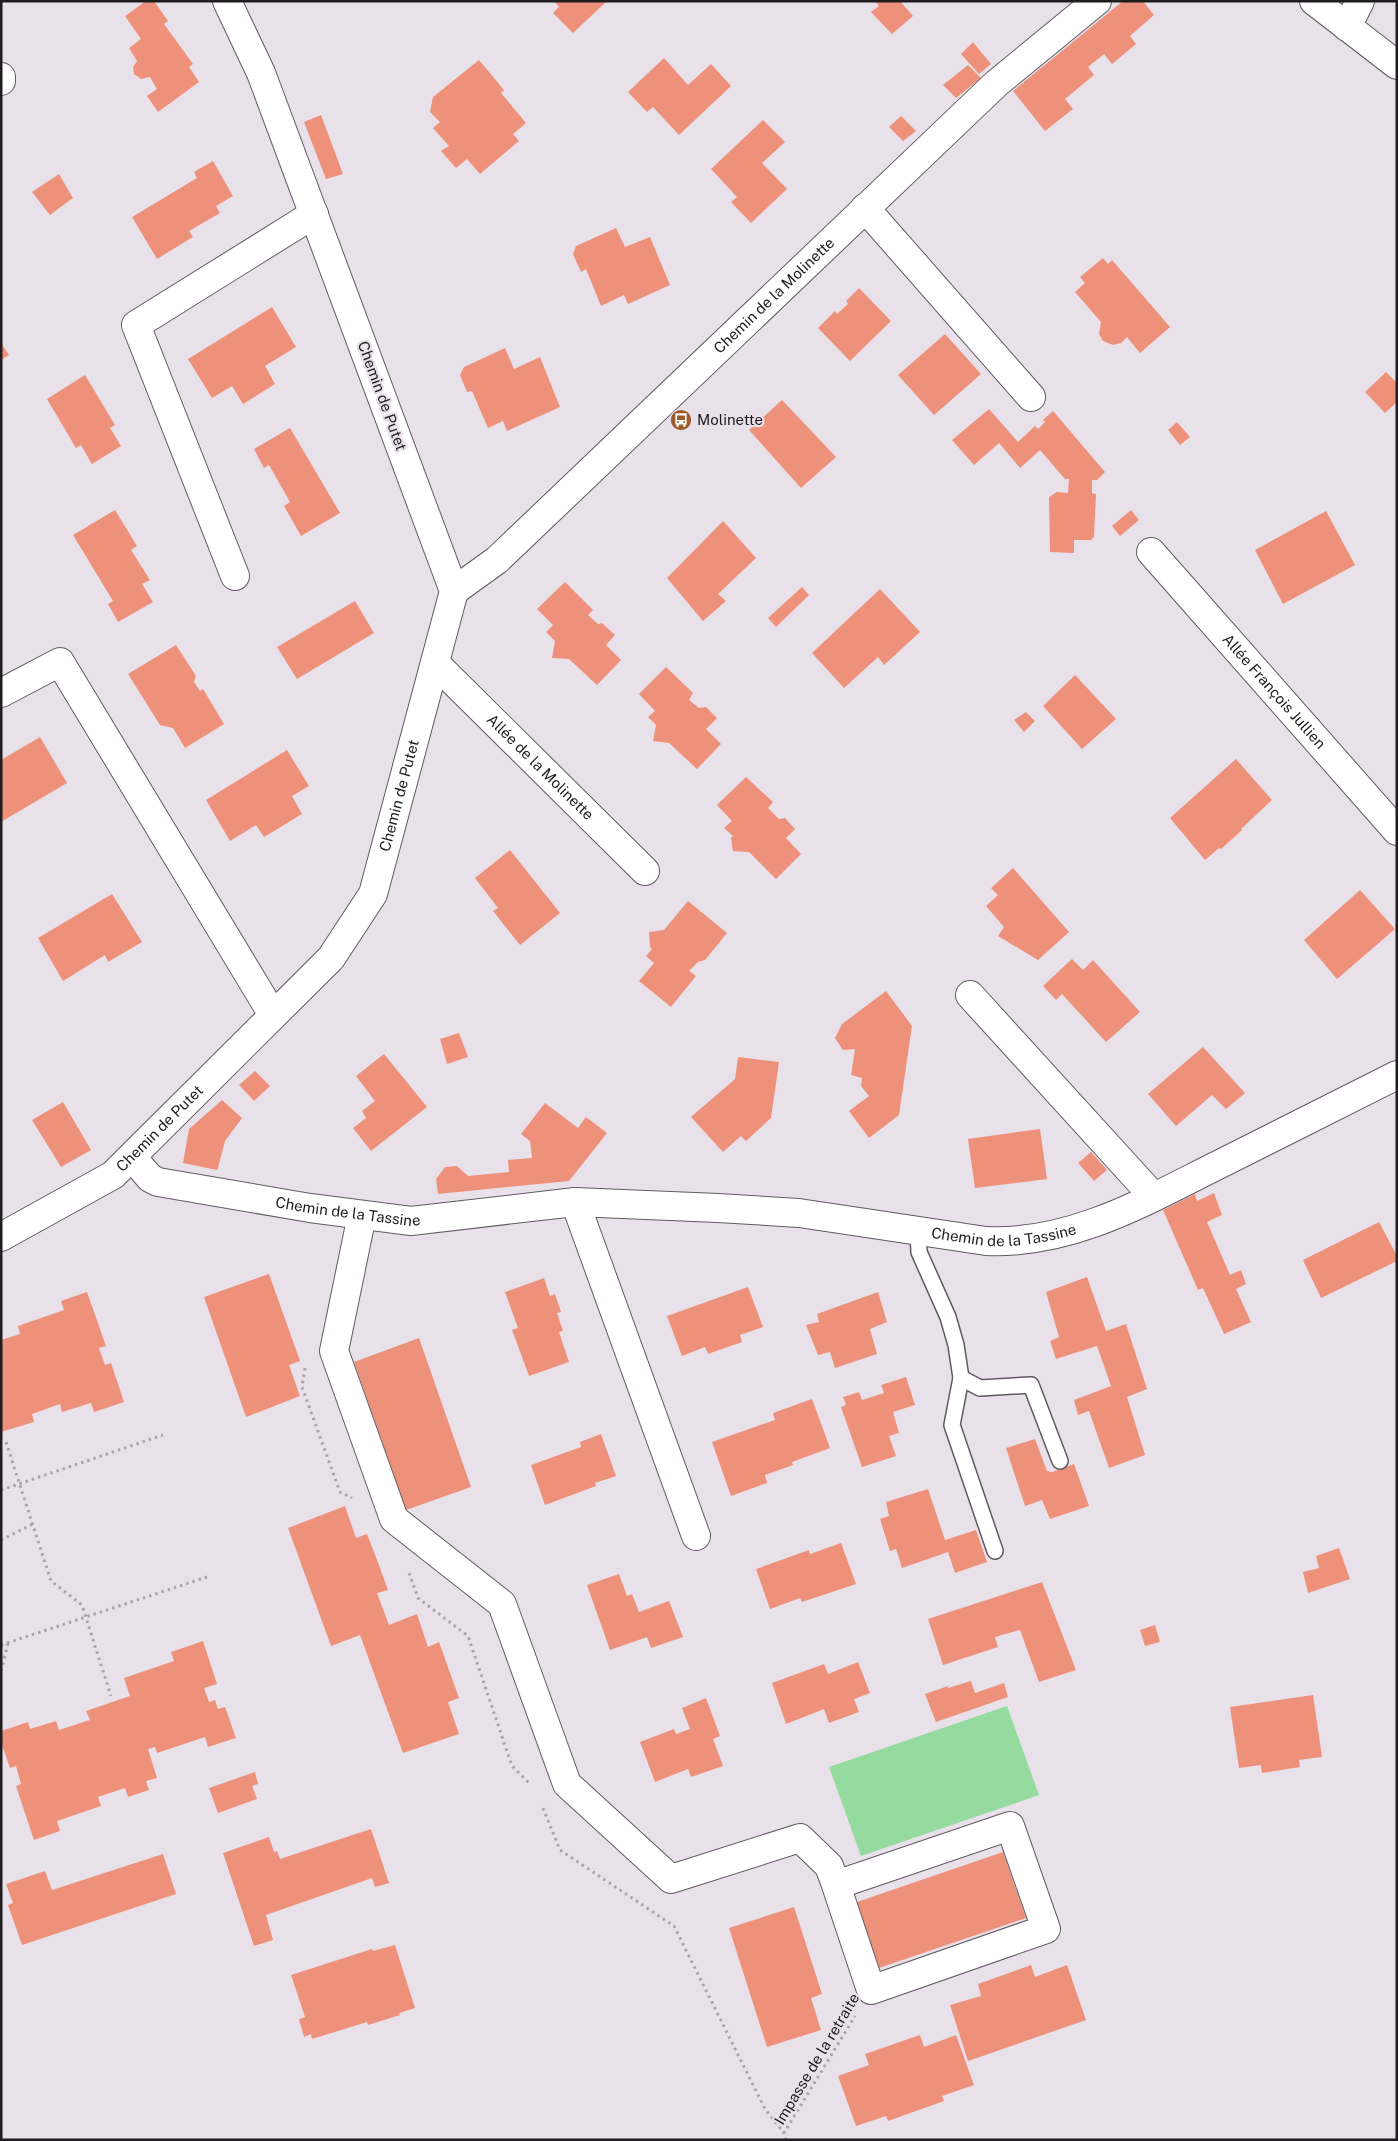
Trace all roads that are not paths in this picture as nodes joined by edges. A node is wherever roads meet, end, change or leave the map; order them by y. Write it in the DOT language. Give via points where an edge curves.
graph roads {
  1 [pos="227,1"];
  2 [pos="1097,1"];
  3 [pos="1314,1"];
  4 [pos="1360,1"];
  5 [pos="1347,27"];
  6 [pos="1397,64"];
  7 [pos="865,208"];
  8 [pos="314,214"];
  9 [pos="1031,397"];
  10 [pos="1151,552"];
  11 [pos="235,576"];
  12 [pos="454,591"];
  13 [pos="435,664"];
  14 [pos="1,693"];
  15 [pos="1397,831"];
  16 [pos="645,871"];
  17 [pos="970,995"];
  18 [pos="273,1015"];
  19 [pos="1397,1075"];
  20 [pos="132,1157"];
  21 [pos="1154,1197"];
  22 [pos="575,1202"];
  23 [pos="362,1215"];
  24 [pos="918,1231"];
  25 [pos="1,1237"];
  26 [pos="961,1378"];
  27 [pos="1060,1461"];
  28 [pos="696,1536"];
  29 [pos="995,1551"];
  30 [pos="836,1885"];
  1 -- 8 [label="street, Chemin de Putet" via="260,73"];
  2 -- 7 [label="street, Chemin de la Molinette" via="996,83"];
  3 -- 5 [label="street"];
  4 -- 5 [label="street"];
  5 -- 6 [label="street"];
  7 -- 9 [label="street"];
  7 -- 12 [label="street, Chemin de la Molinette" via="497,560"];
  8 -- 11 [label="street" via="136,325"];
  8 -- 12 [label="street, Chemin de Putet"];
  10 -- 15 [label="street, Allée François Jullien"];
  12 -- 13 [label="street, Chemin de Putet"];
  13 -- 16 [label="street, Allée de la Molinette"];
  13 -- 18 [label="street, Chemin de Putet" via="373,894 330,958"];
  14 -- 18 [label="street" via="60,662"];
  17 -- 21 [label="street"];
  18 -- 20 [label="street, Chemin de Putet"];
  19 -- 21 [label="street, Chemin de la Tassine"];
  20 -- 23 [label="street, Chemin de la Tassine" via="150,1178 158,1182"];
  20 -- 25 [label="street, Chemin de Putet" via="113,1175"];
  21 -- 24 [label="street, Chemin de la Tassine" via="1063,1234 1033,1240 986,1241"];
  22 -- 23 [label="street, Chemin de la Tassine" via="411,1221"];
  22 -- 24 [label="street, Chemin de la Tassine" via="798,1213"];
  22 -- 28 [label="street"];
  23 -- 30 [label="street" via="334,1351 394,1519 502,1604 566,1784 671,1879 800,1838 829,1866"];
  24 -- 26 [label="lane" via="919,1252 948,1317"];
  26 -- 27 [label="lane" via="980,1388 1031,1385"];
  26 -- 29 [label="lane" via="952,1426"];
  30 -- 30 [label="street" via="871,1990 1046,1929 1010,1826"];
}
